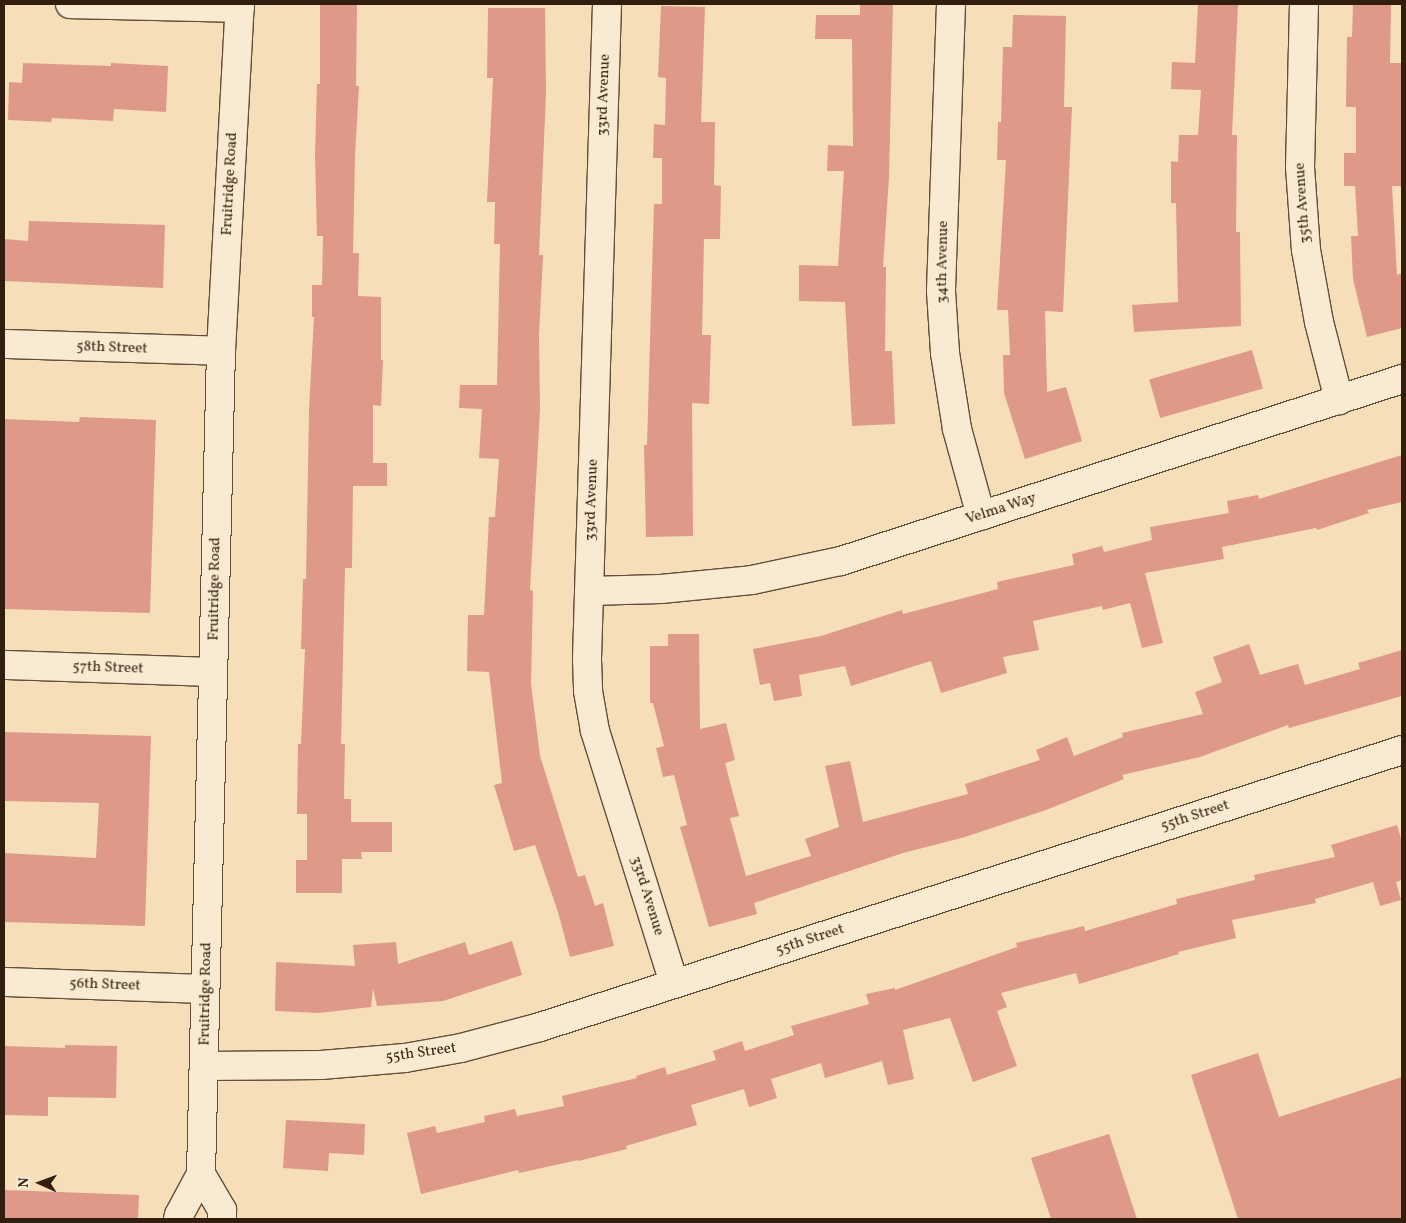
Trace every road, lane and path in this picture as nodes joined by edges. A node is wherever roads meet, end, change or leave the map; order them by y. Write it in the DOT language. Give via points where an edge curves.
graph roads {
  1 [pos="70,4"];
  2 [pos="607,4"];
  3 [pos="951,4"];
  4 [pos="1304,4"];
  5 [pos="240,6"];
  6 [pos="4,344"];
  7 [pos="221,351"];
  8 [pos="1402,379"];
  9 [pos="1338,400"];
  10 [pos="981,516"];
  11 [pos="589,590"];
  12 [pos="4,665"];
  13 [pos="213,672"];
  14 [pos="1402,750"];
  15 [pos="4,982"];
  16 [pos="674,983"];
  17 [pos="205,989"];
  18 [pos="205,1066"];
  19 [pos="201,1174"];
  20 [pos="178,1219"];
  21 [pos="222,1219"];
  1 -- 5 [label="street"];
  2 -- 11 [label="street, 33rd Avenue"];
  3 -- 10 [label="street, 34th Avenue" via="942,300 945,354 957,429"];
  4 -- 9 [label="street, 35th Avenue" via="1300,167 1306,250"];
  5 -- 7 [label="street, Fruitridge Road"];
  6 -- 7 [label="street, 58th Street"];
  7 -- 13 [label="street, Fruitridge Road"];
  8 -- 9 [label="street, Velma Way"];
  9 -- 10 [label="street, Velma Way"];
  10 -- 11 [label="street, Velma Way" via="841,561 752,580 661,589"];
  11 -- 16 [label="street, 33rd Avenue" via="588,690 595,731"];
  12 -- 13 [label="street, 57th Street"];
  13 -- 17 [label="street, Fruitridge Road"];
  14 -- 16 [label="street, 55th Street"];
  15 -- 17 [label="street, 56th Street"];
  16 -- 18 [label="street, 55th Street" via="540,1027 460,1048 405,1058 321,1065"];
  17 -- 18 [label="street, Fruitridge Road"];
  18 -- 19 [label="street, Fruitridge Road"];
  19 -- 20 [label="street, Fruitridge Road"];
  19 -- 21 [label="street" via="222,1210"];
}
